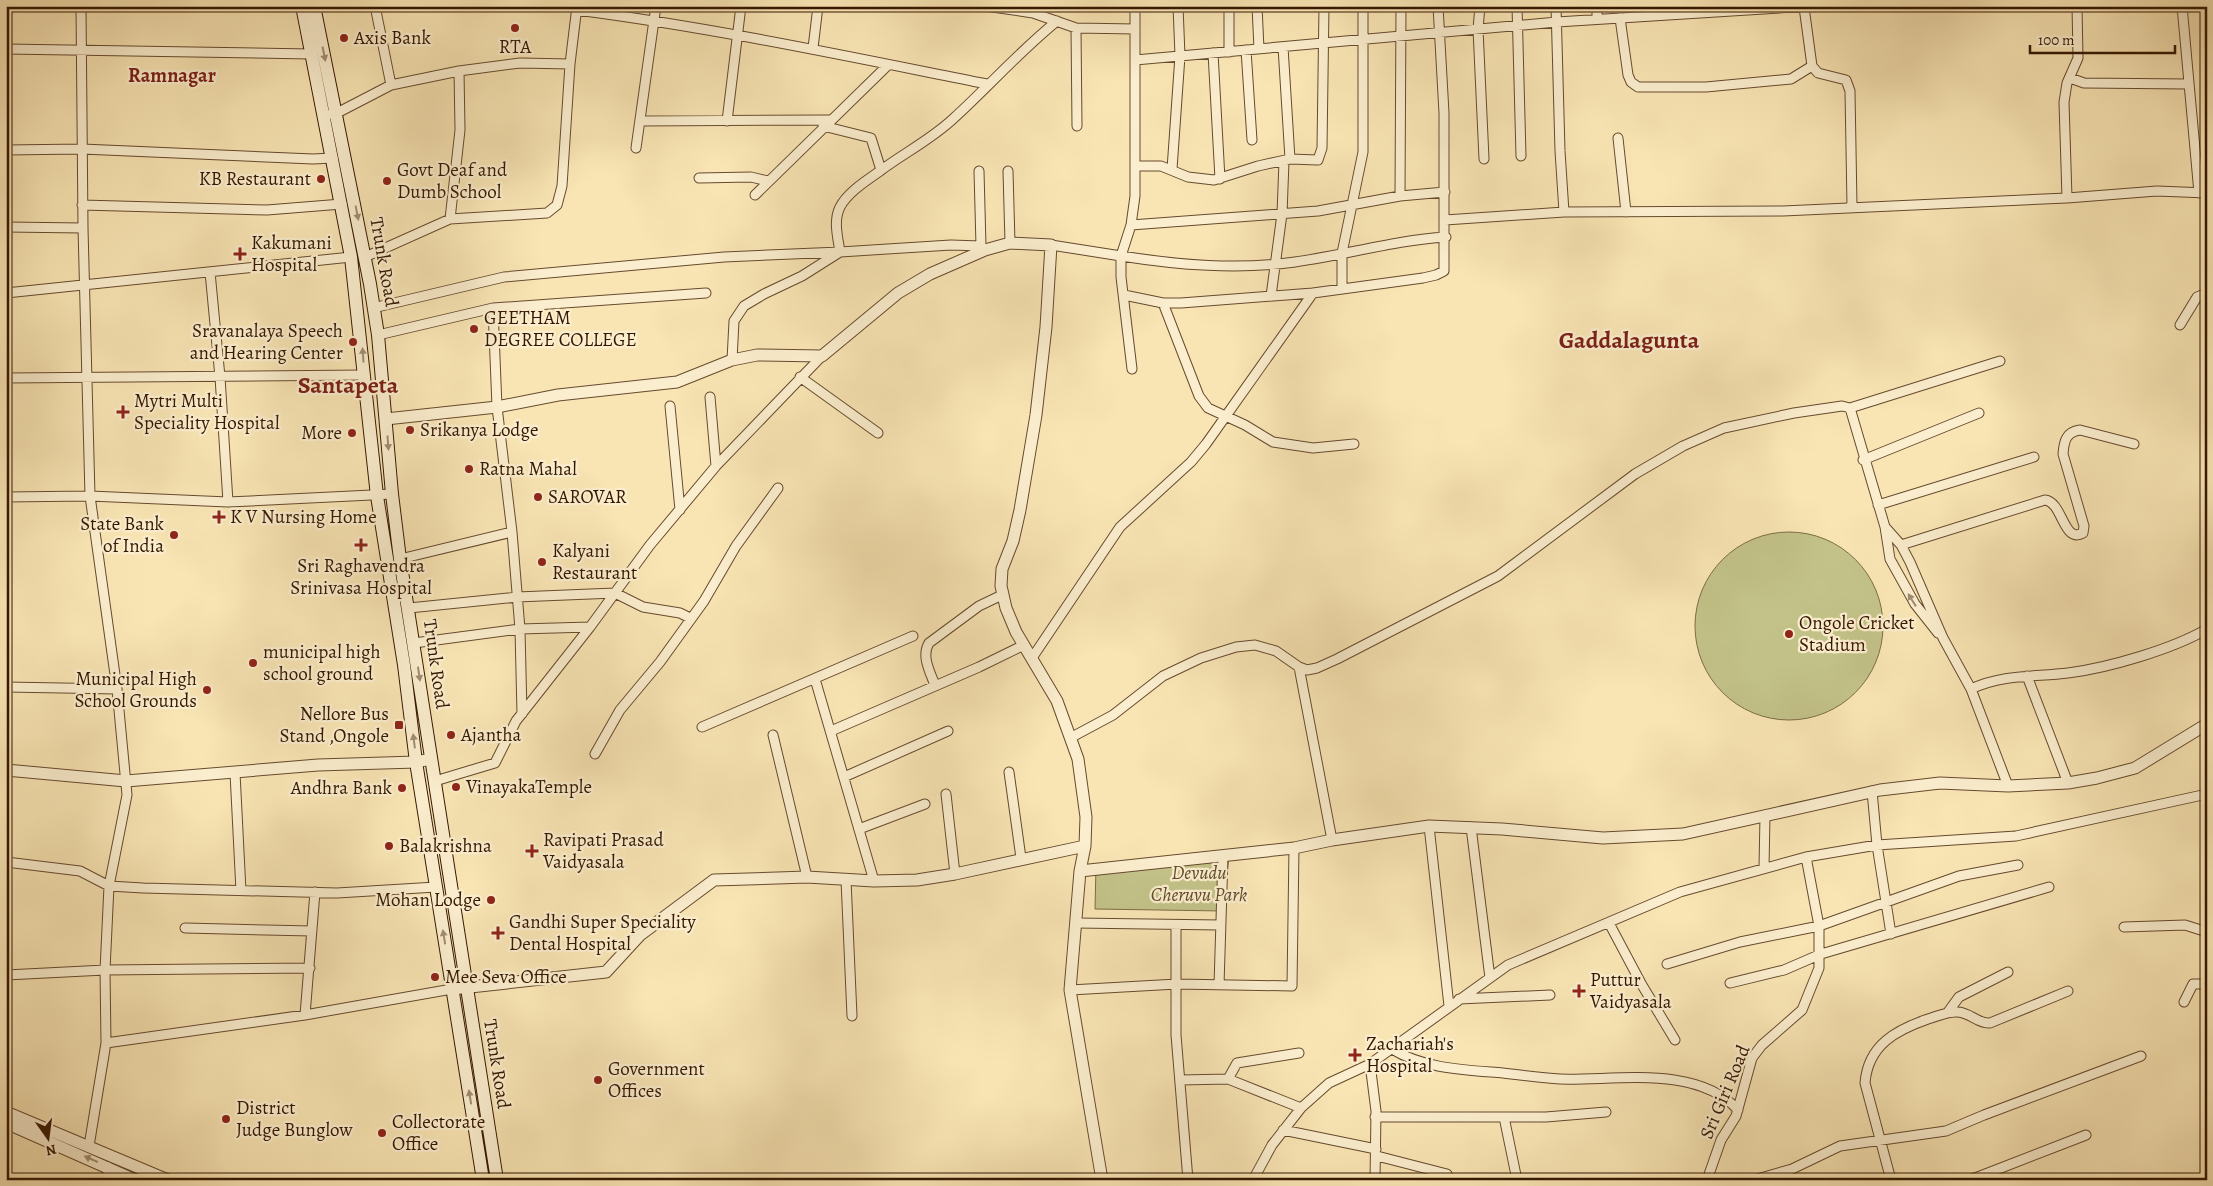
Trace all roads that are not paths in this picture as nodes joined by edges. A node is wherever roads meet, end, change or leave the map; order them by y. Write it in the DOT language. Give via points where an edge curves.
graph roads {
  1 [pos="81,6"];
  2 [pos="302,6"];
  3 [pos="314,6"];
  4 [pos="375,6"];
  5 [pos="656,6"];
  6 [pos="740,6"];
  7 [pos="818,6"];
  8 [pos="984,6"];
  9 [pos="1134,6"];
  10 [pos="1178,6"];
  11 [pos="1229,6"];
  12 [pos="1257,6"];
  13 [pos="1324,6"];
  14 [pos="1363,6"];
  15 [pos="1401,6"];
  16 [pos="1438,6"];
  17 [pos="1480,6"];
  18 [pos="1517,6"];
  19 [pos="1556,6"];
  20 [pos="1597,6"];
  21 [pos="1810,6"];
  22 [pos="2077,6"];
  23 [pos="2182,6"];
  24 [pos="1804,7"];
  25 [pos="577,8"];
  26 [pos="1750,9"];
  27 [pos="1675,11"];
  28 [pos="1597,18"];
  29 [pos="1620,18"];
  30 [pos="654,20"];
  31 [pos="1057,21"];
  32 [pos="1557,22"];
  33 [pos="1516,25"];
  34 [pos="1076,28"];
  35 [pos="1134,29"];
  36 [pos="1478,29"];
  37 [pos="1438,32"];
  38 [pos="737,36"];
  39 [pos="1400,36"];
  40 [pos="1362,39"];
  41 [pos="1323,43"];
  42 [pos="1283,47"];
  43 [pos="813,48"];
  44 [pos="6,49"];
  45 [pos="1259,49"];
  46 [pos="81,50"];
  47 [pos="1246,50"];
  48 [pos="1229,52"];
  49 [pos="1212,53"];
  50 [pos="311,54"];
  51 [pos="1180,56"];
  52 [pos="1135,60"];
  53 [pos="570,64"];
  54 [pos="888,65"];
  55 [pos="1812,66"];
  56 [pos="459,71"];
  57 [pos="2070,78"];
  58 [pos="987,84"];
  59 [pos="2188,84"];
  60 [pos="391,85"];
  61 [pos="337,113"];
  62 [pos="324,115"];
  63 [pos="640,121"];
  64 [pos="727,121"];
  65 [pos="826,123"];
  66 [pos="1077,126"];
  67 [pos="1618,138"];
  68 [pos="1252,140"];
  69 [pos="636,148"];
  70 [pos="82,149"];
  71 [pos="6,150"];
  72 [pos="1521,156"];
  73 [pos="333,158"];
  74 [pos="1287,160"];
  75 [pos="1484,160"];
  76 [pos="1137,166"];
  77 [pos="1172,169"];
  78 [pos="882,170"];
  79 [pos="979,171"];
  80 [pos="1008,171"];
  81 [pos="699,178"];
  82 [pos="1220,179"];
  83 [pos="768,181"];
  84 [pos="1445,192"];
  85 [pos="2203,193"];
  86 [pos="755,195"];
  87 [pos="1400,196"];
  88 [pos="2067,198"];
  89 [pos="342,204"];
  90 [pos="82,205"];
  91 [pos="1352,206"];
  92 [pos="1852,206"];
  93 [pos="1564,212"];
  94 [pos="1626,212"];
  95 [pos="1282,214"];
  96 [pos="450,220"];
  97 [pos="1445,220"];
  98 [pos="1131,225"];
  99 [pos="6,226"];
  100 [pos="82,228"];
  101 [pos="1446,237"];
  102 [pos="1010,243"];
  103 [pos="1050,245"];
  104 [pos="983,248"];
  105 [pos="840,252"];
  106 [pos="1342,252"];
  107 [pos="1121,256"];
  108 [pos="352,257"];
  109 [pos="365,257"];
  110 [pos="1275,264"];
  111 [pos="210,272"];
  112 [pos="85,284"];
  113 [pos="1342,288"];
  114 [pos="6,293"];
  115 [pos="706,293"];
  116 [pos="1313,293"];
  117 [pos="2207,293"];
  118 [pos="1124,295"];
  119 [pos="1271,296"];
  120 [pos="1163,303"];
  121 [pos="374,308"];
  122 [pos="493,308"];
  123 [pos="2180,325"];
  124 [pos="378,335"];
  125 [pos="822,356"];
  126 [pos="732,360"];
  127 [pos="2000,361"];
  128 [pos="1132,369"];
  129 [pos="364,375"];
  130 [pos="220,377"];
  131 [pos="800,377"];
  132 [pos="6,378"];
  133 [pos="86,379"];
  134 [pos="710,397"];
  135 [pos="670,406"];
  136 [pos="497,407"];
  137 [pos="1850,408"];
  138 [pos="1979,413"];
  139 [pos="1225,416"];
  140 [pos="386,419"];
  141 [pos="369,421"];
  142 [pos="878,433"];
  143 [pos="1354,444"];
  144 [pos="2134,444"];
  145 [pos="2034,457"];
  146 [pos="1863,460"];
  147 [pos="716,466"];
  148 [pos="778,488"];
  149 [pos="392,494"];
  150 [pos="90,496"];
  151 [pos="377,496"];
  152 [pos="6,497"];
  153 [pos="228,502"];
  154 [pos="1878,505"];
  155 [pos="680,510"];
  156 [pos="1885,527"];
  157 [pos="512,532"];
  158 [pos="1901,545"];
  159 [pos="400,559"];
  160 [pos="615,593"];
  161 [pos="1002,595"];
  162 [pos="518,596"];
  163 [pos="409,608"];
  164 [pos="690,618"];
  165 [pos="590,627"];
  166 [pos="520,629"];
  167 [pos="2207,629"];
  168 [pos="913,636"];
  169 [pos="1943,638"];
  170 [pos="414,643"];
  171 [pos="1024,645"];
  172 [pos="1032,658"];
  173 [pos="1299,667"];
  174 [pos="2027,676"];
  175 [pos="815,679"];
  176 [pos="935,686"];
  177 [pos="6,687"];
  178 [pos="117,689"];
  179 [pos="1971,689"];
  180 [pos="522,714"];
  181 [pos="2207,724"];
  182 [pos="702,727"];
  183 [pos="831,731"];
  184 [pos="948,731"];
  185 [pos="773,734"];
  186 [pos="1072,737"];
  187 [pos="595,754"];
  188 [pos="431,759"];
  189 [pos="416,762"];
  190 [pos="6,770"];
  191 [pos="1009,772"];
  192 [pos="235,773"];
  193 [pos="844,777"];
  194 [pos="126,781"];
  195 [pos="435,781"];
  196 [pos="2068,782"];
  197 [pos="2008,786"];
  198 [pos="1872,791"];
  199 [pos="946,794"];
  200 [pos="2207,794"];
  201 [pos="925,804"];
  202 [pos="1765,815"];
  203 [pos="1429,826"];
  204 [pos="1471,827"];
  205 [pos="859,829"];
  206 [pos="1332,840"];
  207 [pos="1877,845"];
  208 [pos="1085,846"];
  209 [pos="1294,848"];
  210 [pos="1223,856"];
  211 [pos="1806,857"];
  212 [pos="1021,858"];
  213 [pos="6,862"];
  214 [pos="2018,865"];
  215 [pos="1764,868"];
  216 [pos="1080,870"];
  217 [pos="955,874"];
  218 [pos="807,878"];
  219 [pos="846,880"];
  220 [pos="874,881"];
  221 [pos="109,886"];
  222 [pos="436,887"];
  223 [pos="2049,887"];
  224 [pos="241,891"];
  225 [pos="315,892"];
  226 [pos="1886,902"];
  227 [pos="1076,923"];
  228 [pos="1609,923"];
  229 [pos="1176,925"];
  230 [pos="1220,925"];
  231 [pos="1819,926"];
  232 [pos="2124,927"];
  233 [pos="185,928"];
  234 [pos="312,931"];
  235 [pos="2207,932"];
  236 [pos="1892,934"];
  237 [pos="1821,954"];
  238 [pos="1667,964"];
  239 [pos="310,968"];
  240 [pos="105,970"];
  241 [pos="2008,972"];
  242 [pos="6,975"];
  243 [pos="1490,978"];
  244 [pos="1730,983"];
  245 [pos="1176,984"];
  246 [pos="2207,984"];
  247 [pos="1219,985"];
  248 [pos="466,987"];
  249 [pos="452,989"];
  250 [pos="1070,990"];
  251 [pos="2068,991"];
  252 [pos="1550,995"];
  253 [pos="1459,999"];
  254 [pos="2184,1002"];
  255 [pos="1449,1006"];
  256 [pos="1948,1012"];
  257 [pos="305,1015"];
  258 [pos="852,1016"];
  259 [pos="1675,1040"];
  260 [pos="106,1043"];
  261 [pos="1392,1049"];
  262 [pos="1299,1053"];
  263 [pos="2141,1056"];
  264 [pos="1370,1064"];
  265 [pos="1228,1079"];
  266 [pos="1180,1080"];
  267 [pos="1301,1108"];
  268 [pos="1738,1110"];
  269 [pos="6,1112"];
  270 [pos="1606,1112"];
  271 [pos="1375,1117"];
  272 [pos="1504,1117"];
  273 [pos="6,1123"];
  274 [pos="1283,1130"];
  275 [pos="2086,1135"];
  276 [pos="1881,1140"];
  277 [pos="89,1146"];
  278 [pos="1376,1153"];
  279 [pos="108,1167"];
  280 [pos="1447,1174"];
  281 [pos="108,1180"];
  282 [pos="135,1180"];
  283 [pos="168,1180"];
  284 [pos="483,1180"];
  285 [pos="496,1180"];
  286 [pos="1102,1180"];
  287 [pos="1188,1180"];
  288 [pos="1253,1180"];
  289 [pos="1375,1180"];
  290 [pos="1517,1180"];
  291 [pos="1707,1180"];
  292 [pos="1754,1180"];
  293 [pos="1891,1180"];
  294 [pos="1970,1180"];
  1 -- 46 [label="street"];
  2 -- 50 [label="main road"];
  3 -- 61 [label="main road, Trunk Road, one-way"];
  4 -- 60 [label="street"];
  5 -- 30 [label="street"];
  6 -- 38 [label="street"];
  7 -- 43 [label="street"];
  8 -- 31 [label="street" via="1033,13"];
  9 -- 35 [label="street"];
  10 -- 51 [label="street"];
  11 -- 48 [label="street"];
  12 -- 45 [label="street"];
  13 -- 41 [label="street"];
  14 -- 40 [label="street"];
  15 -- 39 [label="street"];
  16 -- 37 [label="street"];
  17 -- 36 [label="street"];
  18 -- 33 [label="street"];
  19 -- 32 [label="street"];
  20 -- 28 [label="street"];
  21 -- 24 [label="street"];
  22 -- 57 [label="street" via="2078,58"];
  23 -- 59 [label="street"];
  24 -- 26 [label="street"];
  24 -- 55 [label="street"];
  25 -- 30 [label="street"];
  25 -- 53 [label="street"];
  26 -- 27 [label="street"];
  27 -- 29 [label="street"];
  28 -- 29 [label="street"];
  28 -- 32 [label="street"];
  29 -- 55 [label="street" via="1628,75 1638,87 1706,87 1791,79"];
  30 -- 38 [label="street"];
  30 -- 63 [label="street"];
  31 -- 34 [label="street"];
  31 -- 58 [label="street"];
  32 -- 33 [label="street"];
  32 -- 93 [label="street"];
  33 -- 36 [label="street"];
  33 -- 72 [label="street"];
  34 -- 35 [label="street"];
  34 -- 66 [label="street"];
  35 -- 52 [label="street"];
  36 -- 37 [label="street"];
  36 -- 75 [label="street"];
  37 -- 39 [label="street"];
  37 -- 84 [label="street"];
  38 -- 43 [label="street"];
  38 -- 64 [label="street"];
  39 -- 40 [label="street"];
  39 -- 87 [label="street"];
  40 -- 41 [label="street"];
  40 -- 91 [label="street" via="1363,152"];
  41 -- 42 [label="street"];
  41 -- 74 [label="street" via="1321,154 1314,161"];
  42 -- 45 [label="street"];
  42 -- 74 [label="street"];
  43 -- 54 [label="street"];
  44 -- 46 [label="street"];
  45 -- 47 [label="street"];
  46 -- 50 [label="street"];
  46 -- 70 [label="street"];
  47 -- 48 [label="street"];
  47 -- 68 [label="street"];
  48 -- 49 [label="street"];
  49 -- 51 [label="street"];
  49 -- 82 [label="street"];
  50 -- 62 [label="main road"];
  51 -- 52 [label="street"];
  51 -- 77 [label="street"];
  52 -- 76 [label="street"];
  53 -- 56 [label="street" via="520,63"];
  53 -- 96 [label="street" via="562,186 557,205 548,213"];
  54 -- 58 [label="street"];
  54 -- 65 [label="street"];
  55 -- 92 [label="street" via="1818,73 1846,80 1850,91"];
  56 -- 60 [label="street"];
  56 -- 96 [label="street" via="460,130"];
  57 -- 59 [label="street" via="2084,83"];
  57 -- 88 [label="street" via="2064,102"];
  58 -- 78 [label="street" via="954,119"];
  59 -- 85 [label="street"];
  60 -- 61 [label="street"];
  61 -- 62 [label="street"];
  61 -- 109 [label="main road, Trunk Road, one-way"];
  62 -- 73 [label="main road"];
  63 -- 64 [label="street"];
  63 -- 69 [label="street"];
  64 -- 65 [label="street"];
  65 -- 78 [label="street" via="871,138"];
  65 -- 83 [label="street"];
  67 -- 94 [label="street"];
  70 -- 71 [label="street"];
  70 -- 73 [label="street"];
  70 -- 90 [label="street"];
  73 -- 89 [label="main road"];
  74 -- 82 [label="street"];
  74 -- 95 [label="street"];
  76 -- 77 [label="street"];
  76 -- 98 [label="street"];
  77 -- 82 [label="street" via="1188,177"];
  78 -- 105 [label="street" via="841,205 837,215"];
  79 -- 104 [label="street"];
  80 -- 102 [label="street"];
  81 -- 83 [label="street" via="751,176"];
  83 -- 86 [label="street"];
  84 -- 87 [label="street"];
  84 -- 97 [label="street"];
  85 -- 88 [label="street" via="2157,191"];
  87 -- 91 [label="street"];
  88 -- 92 [label="street"];
  89 -- 90 [label="street" via="267,210"];
  89 -- 108 [label="main road"];
  90 -- 100 [label="street"];
  91 -- 95 [label="street"];
  91 -- 106 [label="street"];
  92 -- 94 [label="street" via="1784,211"];
  93 -- 94 [label="street"];
  93 -- 97 [label="street"];
  95 -- 98 [label="street"];
  95 -- 110 [label="street"];
  96 -- 109 [label="street"];
  97 -- 101 [label="street"];
  98 -- 107 [label="street"];
  99 -- 100 [label="street"];
  100 -- 112 [label="street"];
  101 -- 106 [label="street"];
  101 -- 113 [label="street" via="1444,271 1436,275"];
  102 -- 103 [label="street"];
  102 -- 104 [label="street"];
  103 -- 107 [label="street"];
  103 -- 161 [label="street" via="1046,327 1036,415 1013,541 1002,569"];
  104 -- 105 [label="street" via="951,245"];
  104 -- 125 [label="street" via="898,293"];
  105 -- 121 [label="street" via="724,258 504,277"];
  105 -- 126 [label="street" via="744,306 734,321"];
  106 -- 110 [label="street"];
  106 -- 113 [label="street"];
  107 -- 110 [label="street" via="1202,266"];
  107 -- 118 [label="street"];
  108 -- 111 [label="street"];
  129 -- 108 [label="main road, one-way"];
  109 -- 121 [label="main road, Trunk Road"];
  110 -- 119 [label="street"];
  111 -- 112 [label="street"];
  111 -- 130 [label="street"];
  112 -- 114 [label="street"];
  112 -- 133 [label="street"];
  113 -- 116 [label="street"];
  115 -- 122 [label="street"];
  116 -- 119 [label="street"];
  116 -- 139 [label="street"];
  117 -- 123 [label="street" via="2197,298"];
  118 -- 120 [label="street"];
  118 -- 128 [label="street"];
  119 -- 120 [label="street"];
  120 -- 139 [label="street" via="1203,402"];
  121 -- 124 [label="main road, Trunk Road"];
  122 -- 124 [label="street"];
  122 -- 136 [label="street"];
  124 -- 140 [label="main road, Trunk Road"];
  125 -- 126 [label="street" via="757,355"];
  125 -- 131 [label="street"];
  126 -- 136 [label="street" via="677,382 558,395"];
  127 -- 137 [label="street"];
  129 -- 130 [label="street"];
  129 -- 141 [label="main road"];
  130 -- 133 [label="street"];
  130 -- 153 [label="street"];
  131 -- 142 [label="street"];
  131 -- 147 [label="street"];
  132 -- 133 [label="street"];
  133 -- 150 [label="street"];
  134 -- 147 [label="street"];
  135 -- 155 [label="street"];
  136 -- 140 [label="street"];
  136 -- 157 [label="street"];
  137 -- 146 [label="street"];
  137 -- 173 [label="street" via="1842,406 1794,413 1724,428 1683,446 1634,474 1498,576 1323,665 1307,670"];
  138 -- 146 [label="street"];
  139 -- 143 [label="street" via="1274,442 1290,446 1313,448"];
  139 -- 172 [label="street" via="1191,462 1120,527"];
  140 -- 141 [label="street"];
  140 -- 149 [label="main road, Trunk Road, one-way"];
  141 -- 151 [label="main road"];
  144 -- 158 [label="street" via="2080,430 2067,436 2063,454 2084,526 2083,533 2074,535 2068,531 2055,504 2045,500"];
  145 -- 154 [label="street"];
  146 -- 154 [label="street"];
  147 -- 155 [label="street"];
  148 -- 164 [label="street"];
  149 -- 151 [label="street"];
  149 -- 159 [label="main road, Trunk Road"];
  150 -- 152 [label="street"];
  150 -- 153 [label="street"];
  150 -- 178 [label="street"];
  151 -- 153 [label="street"];
  189 -- 151 [label="main road, one-way"];
  154 -- 156 [label="street"];
  155 -- 160 [label="street"];
  156 -- 158 [label="street"];
  169 -- 156 [label="street, one-way" via="1924,618 1896,572 1890,559"];
  157 -- 159 [label="street"];
  157 -- 162 [label="street"];
  158 -- 169 [label="street"];
  159 -- 163 [label="main road, Trunk Road"];
  160 -- 162 [label="street"];
  160 -- 164 [label="street" via="643,607 680,613"];
  160 -- 165 [label="street"];
  161 -- 171 [label="street"];
  161 -- 176 [label="street" via="979,606 929,643 925,656"];
  162 -- 163 [label="street"];
  162 -- 166 [label="street"];
  163 -- 170 [label="main road, Trunk Road"];
  164 -- 187 [label="street" via="660,662 620,710"];
  165 -- 166 [label="street"];
  165 -- 180 [label="street"];
  166 -- 170 [label="street"];
  166 -- 180 [label="street"];
  167 -- 174 [label="street" via="2104,666"];
  168 -- 175 [label="street"];
  169 -- 179 [label="street"];
  170 -- 188 [label="main road, Trunk Road, one-way"];
  171 -- 172 [label="street"];
  171 -- 176 [label="street"];
  172 -- 186 [label="street" via="1057,701"];
  173 -- 186 [label="street" via="1276,651 1255,645 1236,647 1201,658 1163,676 1113,715"];
  173 -- 206 [label="street"];
  174 -- 179 [label="street" via="1999,678"];
  174 -- 196 [label="street"];
  175 -- 182 [label="street"];
  175 -- 183 [label="street"];
  176 -- 183 [label="street"];
  177 -- 178 [label="street"];
  178 -- 194 [label="street"];
  179 -- 197 [label="street"];
  180 -- 195 [label="street" via="495,763"];
  181 -- 196 [label="street" via="2135,768"];
  183 -- 193 [label="street"];
  184 -- 193 [label="street"];
  185 -- 218 [label="street"];
  186 -- 208 [label="street" via="1083,793"];
  188 -- 189 [label="street"];
  188 -- 195 [label="main road, Trunk Road"];
  189 -- 192 [label="street" via="318,765"];
  189 -- 222 [label="main road"];
  190 -- 194 [label="street"];
  191 -- 212 [label="street"];
  192 -- 194 [label="street"];
  192 -- 224 [label="street"];
  193 -- 205 [label="street"];
  194 -- 221 [label="street" via="127,795"];
  195 -- 248 [label="main road, Trunk Road"];
  196 -- 197 [label="street"];
  197 -- 198 [label="street" via="1940,783"];
  198 -- 202 [label="street"];
  198 -- 207 [label="street"];
  199 -- 217 [label="street"];
  200 -- 207 [label="street" via="2016,836"];
  201 -- 205 [label="street"];
  202 -- 204 [label="street" via="1683,834 1604,838"];
  202 -- 215 [label="street"];
  203 -- 204 [label="street"];
  203 -- 206 [label="street"];
  203 -- 255 [label="street"];
  204 -- 243 [label="street"];
  205 -- 220 [label="street"];
  206 -- 209 [label="street"];
  207 -- 211 [label="street"];
  207 -- 226 [label="street"];
  208 -- 212 [label="street"];
  208 -- 216 [label="street"];
  209 -- 210 [label="street"];
  209 -- 247 [label="street" via="1292,986"];
  210 -- 216 [label="street"];
  210 -- 230 [label="street"];
  211 -- 215 [label="street"];
  211 -- 231 [label="street, Sri Giri Road"];
  212 -- 217 [label="street"];
  213 -- 221 [label="street" via="80,871"];
  214 -- 226 [label="street" via="1959,876"];
  215 -- 228 [label="street" via="1680,892"];
  216 -- 227 [label="street"];
  217 -- 220 [label="street" via="917,880"];
  218 -- 219 [label="street"];
  218 -- 248 [label="street" via="714,880 640,935 606,972"];
  219 -- 220 [label="street"];
  219 -- 258 [label="street"];
  221 -- 224 [label="street"];
  221 -- 240 [label="street"];
  222 -- 225 [label="street"];
  249 -- 222 [label="main road, one-way"];
  223 -- 236 [label="street"];
  224 -- 225 [label="street"];
  225 -- 234 [label="street"];
  226 -- 231 [label="street"];
  226 -- 236 [label="street"];
  227 -- 229 [label="street"];
  227 -- 250 [label="street"];
  228 -- 243 [label="street" via="1508,965"];
  228 -- 259 [label="street"];
  229 -- 230 [label="street"];
  229 -- 245 [label="street"];
  230 -- 247 [label="street"];
  231 -- 237 [label="street, Sri Giri Road"];
  231 -- 238 [label="street" via="1740,942"];
  232 -- 235 [label="street" via="2185,925"];
  233 -- 234 [label="street"];
  234 -- 239 [label="street"];
  236 -- 237 [label="street"];
  237 -- 244 [label="street" via="1784,970"];
  237 -- 268 [label="street, Sri Giri Road" via="1816,980 1802,1010 1752,1058"];
  239 -- 240 [label="street"];
  239 -- 257 [label="street"];
  240 -- 242 [label="street"];
  240 -- 260 [label="street"];
  241 -- 256 [label="street" via="1959,997"];
  243 -- 253 [label="street"];
  245 -- 247 [label="street"];
  245 -- 250 [label="street"];
  245 -- 266 [label="street"];
  246 -- 254 [label="street" via="2193,984"];
  248 -- 249 [label="street"];
  248 -- 285 [label="main road, Trunk Road"];
  249 -- 257 [label="street"];
  284 -- 249 [label="main road, one-way"];
  250 -- 286 [label="street"];
  251 -- 256 [label="street" via="1984,1024 1960,1012"];
  252 -- 253 [label="street"];
  253 -- 255 [label="street"];
  255 -- 261 [label="street"];
  256 -- 276 [label="street" via="1891,1034 1866,1070 1868,1099"];
  257 -- 260 [label="street"];
  260 -- 277 [label="street"];
  261 -- 264 [label="street"];
  261 -- 268 [label="street" via="1404,1056 1459,1070 1559,1079 1622,1077 1674,1080 1708,1089"];
  262 -- 265 [label="street" via="1237,1063"];
  263 -- 276 [label="street" via="1946,1132"];
  264 -- 267 [label="street" via="1329,1083"];
  264 -- 271 [label="street"];
  265 -- 266 [label="street"];
  265 -- 267 [label="street"];
  266 -- 287 [label="street"];
  267 -- 274 [label="street"];
  268 -- 291 [label="street, Sri Giri Road"];
  269 -- 277 [label="street"];
  270 -- 272 [label="street"];
  271 -- 272 [label="street"];
  271 -- 278 [label="street"];
  272 -- 290 [label="street"];
  279 -- 273 [label="street, one-way"];
  274 -- 278 [label="street"];
  274 -- 288 [label="street"];
  275 -- 294 [label="street"];
  276 -- 292 [label="street" via="1840,1146 1792,1169"];
  276 -- 293 [label="street"];
  277 -- 283 [label="street"];
  278 -- 280 [label="street"];
  278 -- 289 [label="street"];
  279 -- 281 [label="street"];
  279 -- 282 [label="street"];
}
